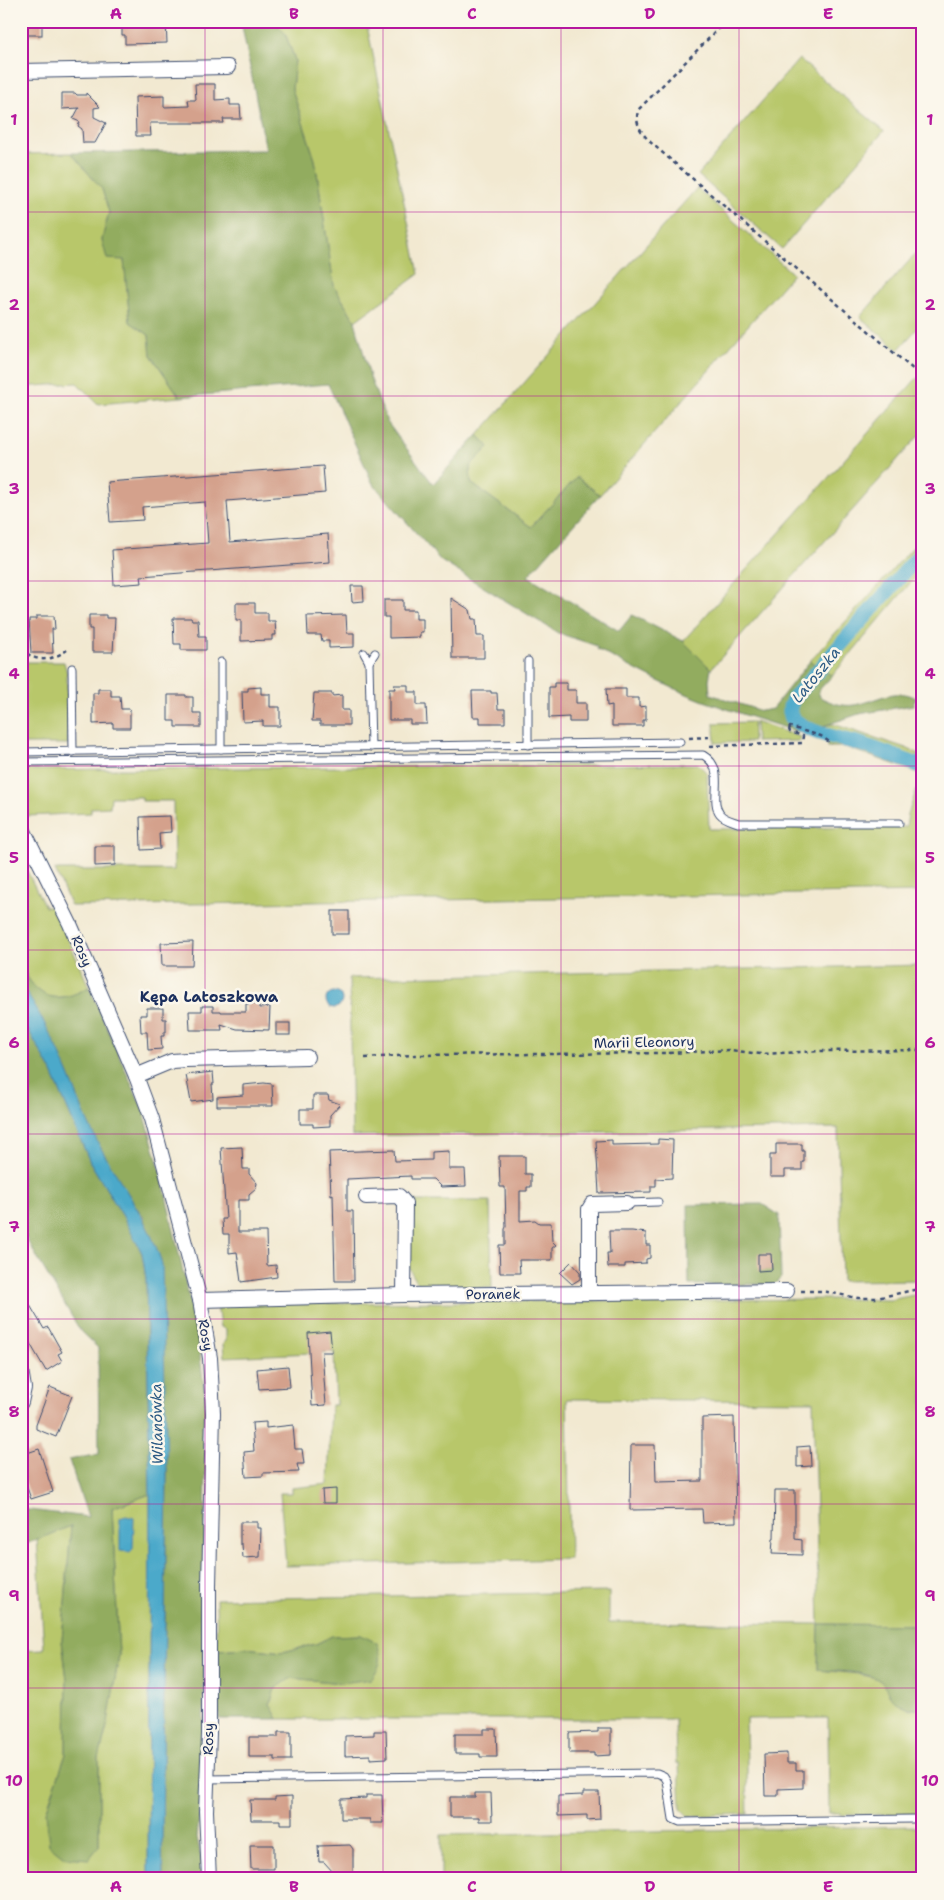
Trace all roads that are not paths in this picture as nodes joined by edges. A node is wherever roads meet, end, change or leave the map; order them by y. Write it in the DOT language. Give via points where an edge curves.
graph roads {
  1 [pos="228,67"];
  2 [pos="21,71"];
  3 [pos="364,653"];
  4 [pos="375,653"];
  5 [pos="528,661"];
  6 [pos="221,662"];
  7 [pos="369,662"];
  8 [pos="72,668"];
  9 [pos="680,742"];
  10 [pos="528,745"];
  11 [pos="371,747"];
  12 [pos="222,749"];
  13 [pos="21,752"];
  14 [pos="73,752"];
  15 [pos="21,762"];
  16 [pos="899,823"];
  17 [pos="21,825"];
  18 [pos="307,1057"];
  19 [pos="136,1076"];
  20 [pos="366,1197"];
  21 [pos="658,1202"];
  22 [pos="627,1203"];
  23 [pos="787,1291"];
  24 [pos="589,1293"];
  25 [pos="404,1295"];
  26 [pos="200,1300"];
  27 [pos="21,1370"];
  28 [pos="21,1402"];
  29 [pos="207,1779"];
  30 [pos="913,1819"];
  31 [pos="209,1879"];
  1 -- 2 [label="street"];
  3 -- 7 [label="lane"];
  4 -- 7 [label="lane"];
  5 -- 10 [label="lane"];
  6 -- 12 [label="lane"];
  7 -- 11 [label="lane"];
  8 -- 14 [label="lane"];
  9 -- 10 [label="lane"];
  10 -- 11 [label="lane"];
  11 -- 12 [label="lane"];
  12 -- 14 [label="lane"];
  13 -- 14 [label="lane"];
  15 -- 16 [label="lane" via="703,755 714,766 717,806 720,814 729,820 738,823"];
  17 -- 19 [label="street, Rosy" via="70,924"];
  18 -- 19 [label="street" via="186,1060"];
  19 -- 26 [label="street, Rosy" via="152,1119"];
  20 -- 25 [label="street" via="399,1196 405,1203"];
  21 -- 22 [label="lane"];
  22 -- 24 [label="street" via="592,1204 589,1209"];
  23 -- 24 [label="street, Poranek"];
  24 -- 25 [label="street, Poranek"];
  25 -- 26 [label="street, Poranek"];
  26 -- 29 [label="street, Rosy" via="213,1389"];
  27 -- 28 [label="street" via="24,1388"];
  29 -- 30 [label="lane" via="657,1773 667,1781 673,1819 680,1822"];
  29 -- 31 [label="street, Rosy"];
}
